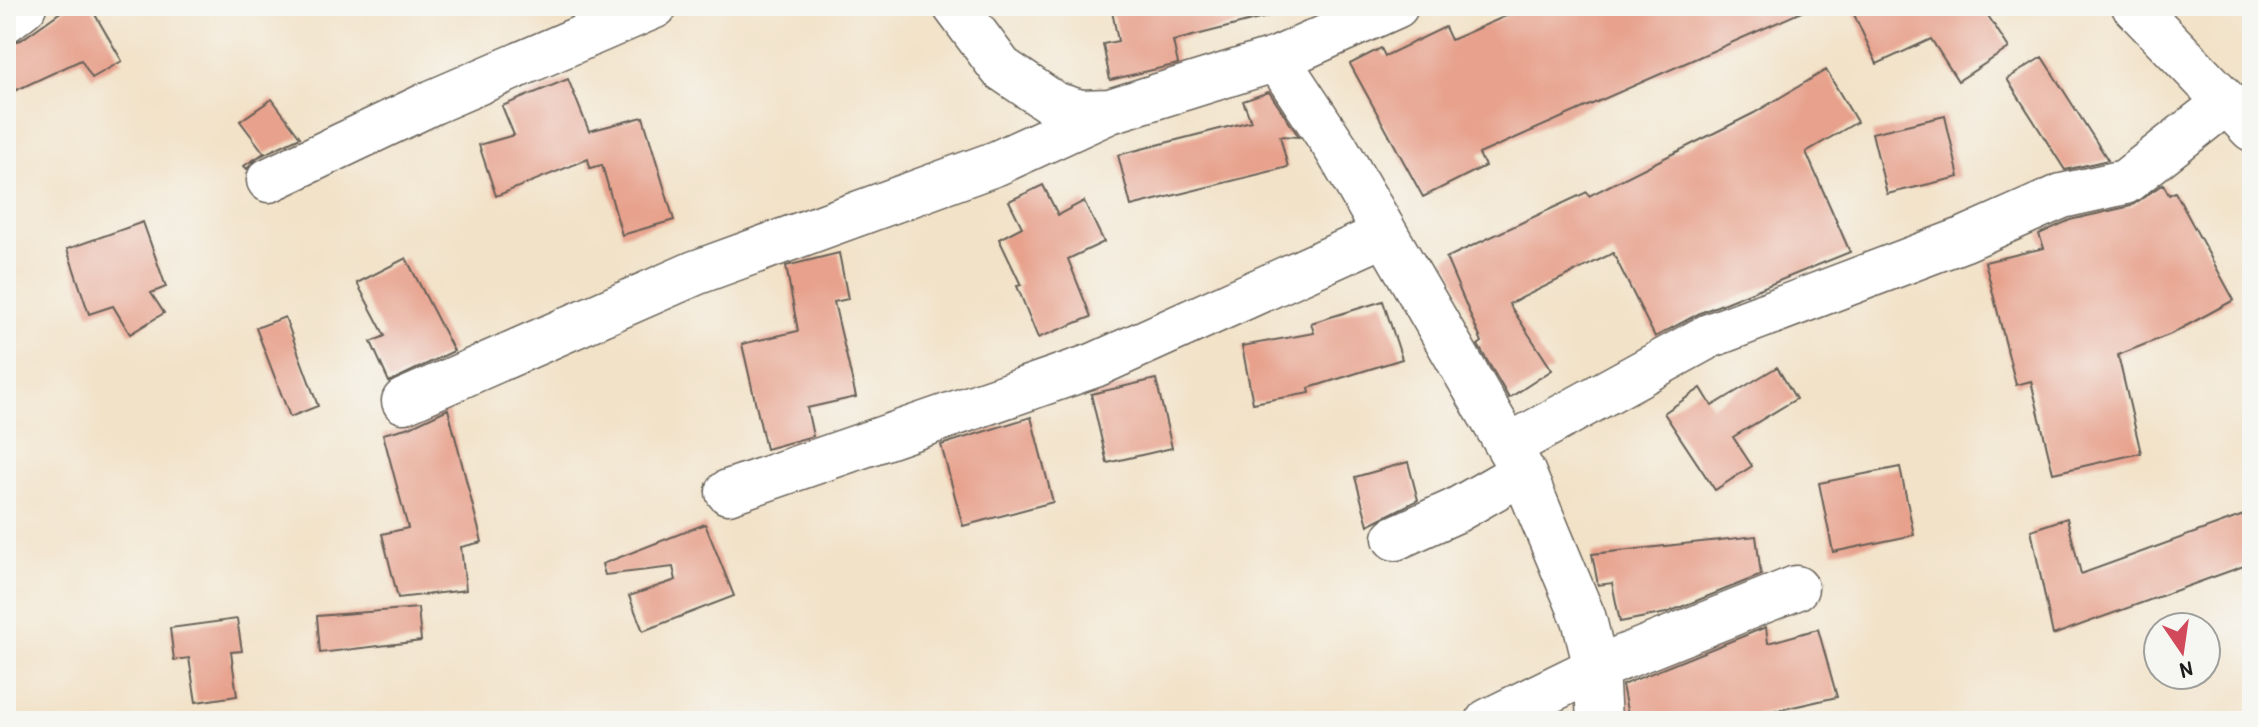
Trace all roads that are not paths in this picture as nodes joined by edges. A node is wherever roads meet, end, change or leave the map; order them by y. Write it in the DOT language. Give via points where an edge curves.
graph roads {
  1 [pos="24,6"];
  2 [pos="655,6"];
  3 [pos="955,6"];
  4 [pos="1396,6"];
  5 [pos="2134,6"];
  6 [pos="6,20"];
  7 [pos="1277,59"];
  8 [pos="1110,111"];
  9 [pos="2238,116"];
  10 [pos="269,180"];
  11 [pos="1385,234"];
  12 [pos="404,401"];
  13 [pos="1516,459"];
  14 [pos="728,492"];
  15 [pos="1395,538"];
  16 [pos="1796,588"];
  17 [pos="1596,668"];
  18 [pos="1488,721"];
  19 [pos="1599,721"];
  1 -- 6 [label="street"];
  2 -- 10 [label="street"];
  3 -- 8 [label="street" via="1001,68 1027,88 1080,112"];
  4 -- 7 [label="street"];
  5 -- 9 [label="street"];
  7 -- 8 [label="street"];
  7 -- 11 [label="street"];
  8 -- 12 [label="street" via="997,163 695,273"];
  9 -- 13 [label="street" via="2125,182 2062,196 1965,239 1709,336"];
  11 -- 13 [label="street"];
  11 -- 14 [label="street" via="1095,365"];
  13 -- 15 [label="street" via="1455,511"];
  13 -- 17 [label="street" via="1584,619"];
  16 -- 17 [label="street"];
  17 -- 18 [label="street"];
  17 -- 19 [label="street"];
}
